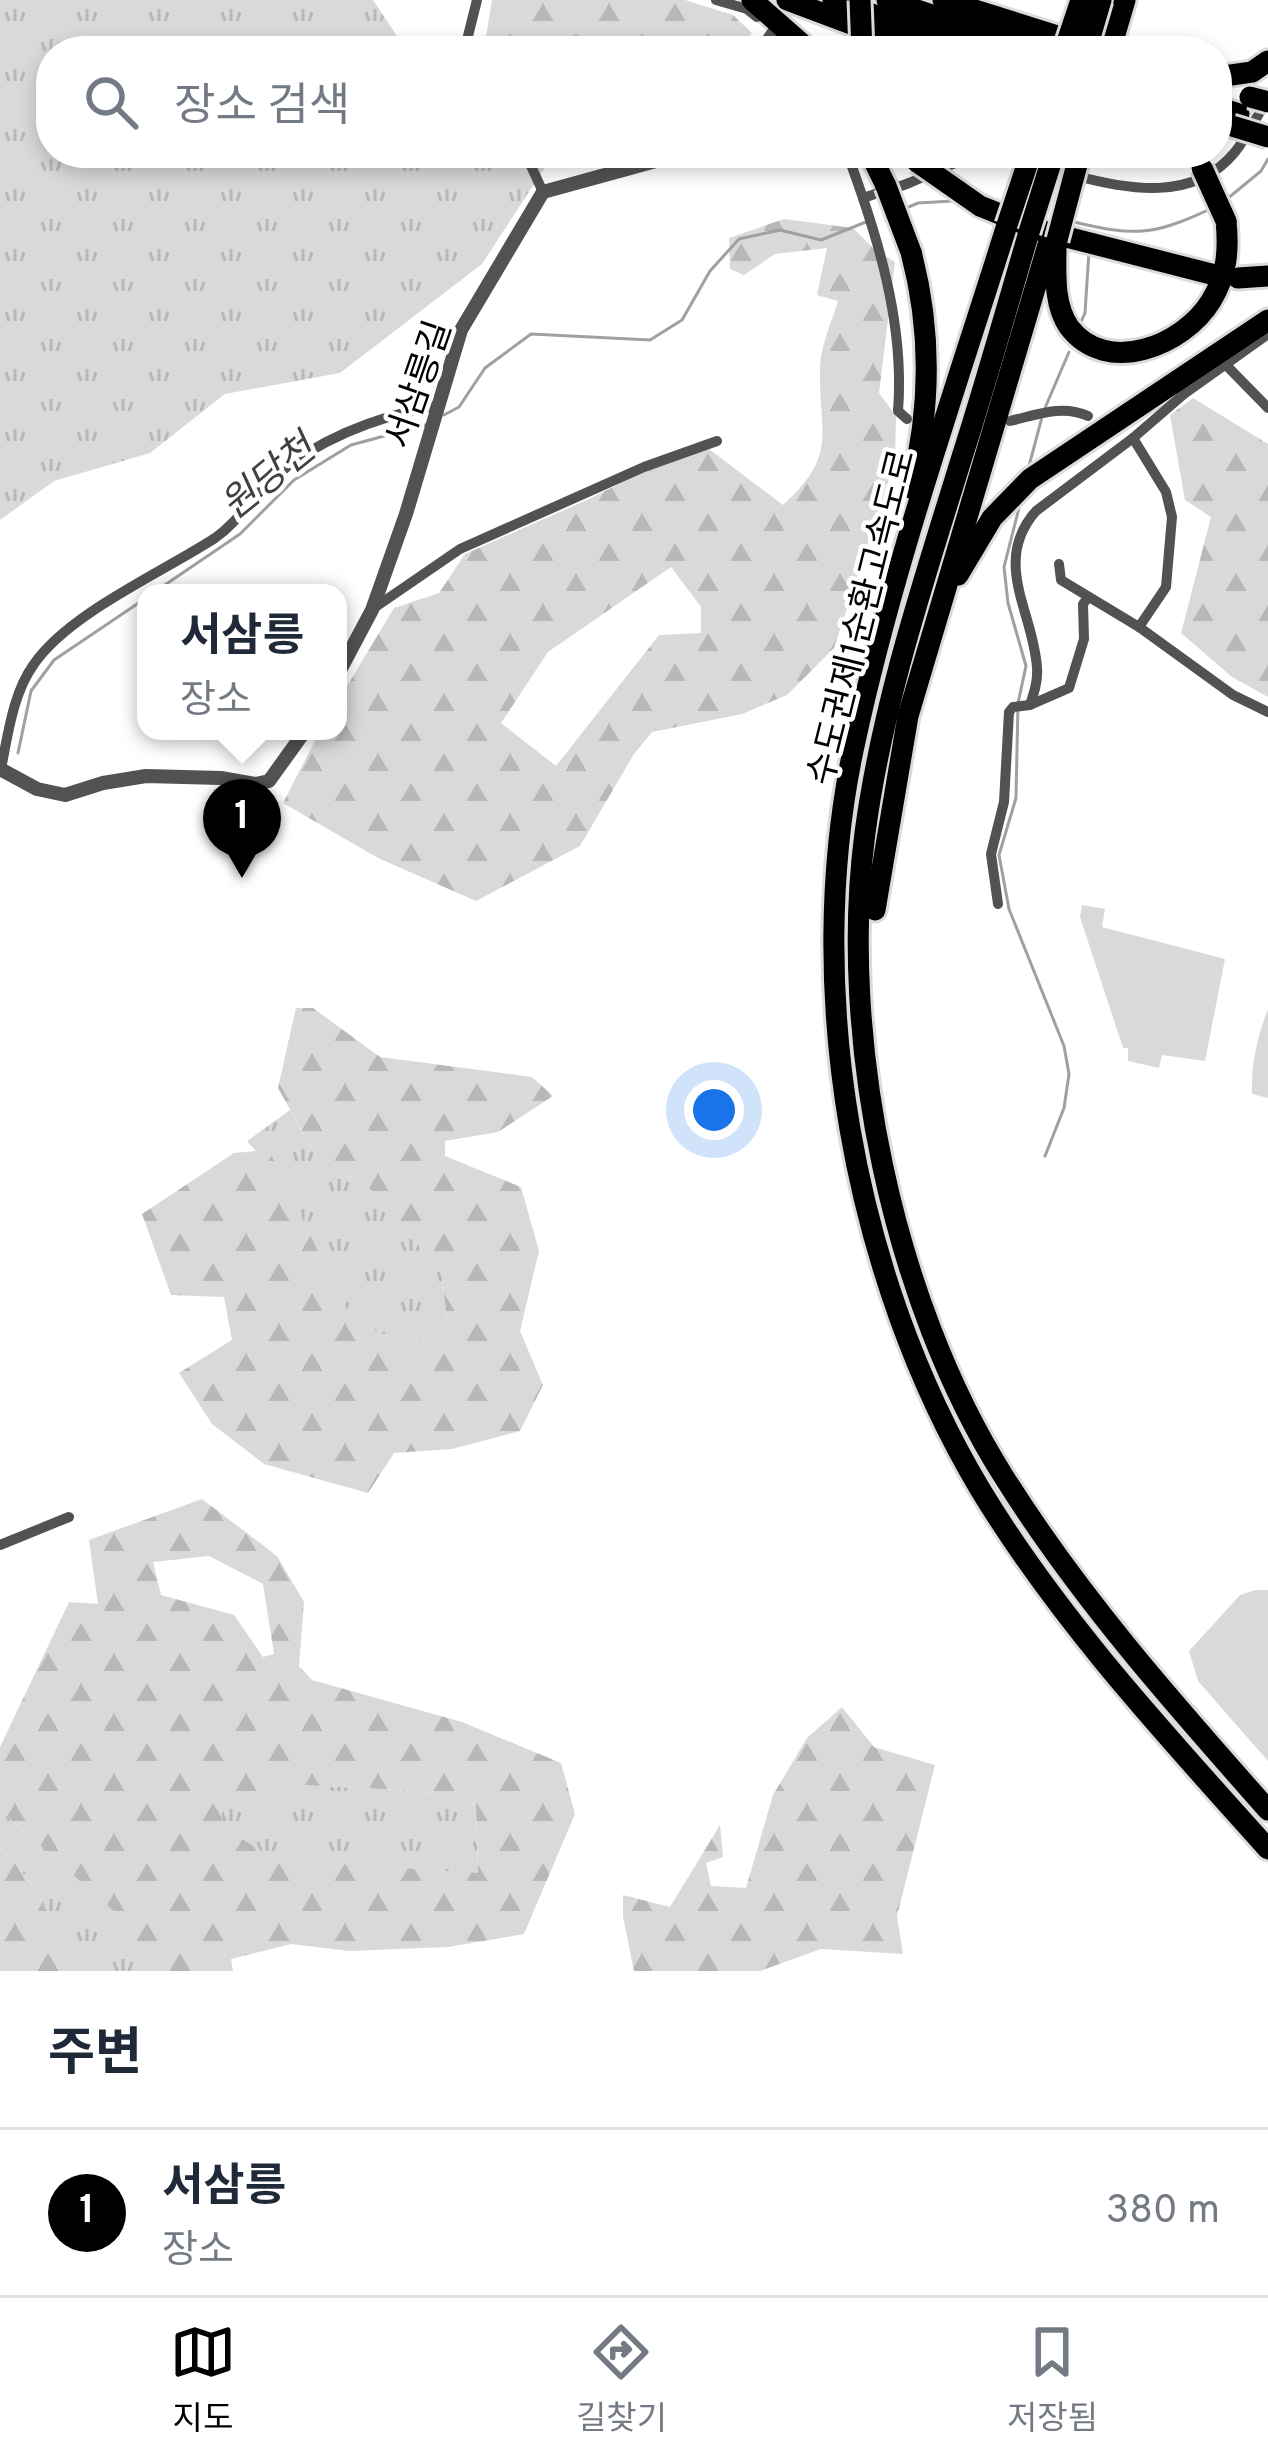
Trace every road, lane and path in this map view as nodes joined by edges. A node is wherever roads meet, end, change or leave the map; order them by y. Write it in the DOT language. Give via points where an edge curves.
graph roads {
  1 [pos="477,0"];
  2 [pos="716,0"];
  3 [pos="752,0"];
  4 [pos="787,0"];
  5 [pos="833,0"];
  6 [pos="860,0"];
  7 [pos="887,0"];
  8 [pos="944,0"];
  9 [pos="970,0"];
  10 [pos="1102,0"];
  11 [pos="1125,0"];
  12 [pos="1077,6"];
  13 [pos="775,31"];
  14 [pos="468,36"];
  15 [pos="772,36"];
  16 [pos="780,36"];
  17 [pos="792,36"];
  18 [pos="861,36"];
  19 [pos="883,36"];
  20 [pos="933,36"];
  21 [pos="1018,36"];
  22 [pos="1030,36"];
  23 [pos="1035,36"];
  24 [pos="1057,36"];
  25 [pos="1091,36"];
  26 [pos="1112,36"];
  27 [pos="1268,61"];
  28 [pos="1232,78"];
  29 [pos="1242,110"];
  30 [pos="1268,123"];
  31 [pos="1268,137"];
  32 [pos="1232,155"];
  33 [pos="532,168"];
  34 [pos="630,168"];
  35 [pos="852,168"];
  36 [pos="877,168"];
  37 [pos="927,168"];
  38 [pos="943,168"];
  39 [pos="1033,168"];
  40 [pos="1048,168"];
  41 [pos="1052,168"];
  42 [pos="1076,168"];
  43 [pos="1200,168"];
  44 [pos="1219,168"];
  45 [pos="543,192"];
  46 [pos="865,203"];
  47 [pos="1044,235"];
  48 [pos="1215,275"];
  49 [pos="1268,276"];
  50 [pos="1238,278"];
  51 [pos="1268,320"];
  52 [pos="1268,334"];
  53 [pos="1225,364"];
  54 [pos="440,405"];
  55 [pos="1268,408"];
  56 [pos="1088,416"];
  57 [pos="907,418"];
  58 [pos="1010,421"];
  59 [pos="1133,438"];
  60 [pos="717,441"];
  61 [pos="1059,563"];
  62 [pos="137,584"];
  63 [pos="138,584"];
  64 [pos="1087,598"];
  65 [pos="372,610"];
  66 [pos="1138,627"];
  67 [pos="347,657"];
  68 [pos="868,692"];
  69 [pos="1023,706"];
  70 [pos="1268,712"];
  71 [pos="908,716"];
  72 [pos="298,740"];
  73 [pos="1,769"];
  74 [pos="998,904"];
  75 [pos="904,1244"];
  76 [pos="69,1517"];
  77 [pos="0,1545"];
  78 [pos="1268,1810"];
  79 [pos="1268,1849"];
  1 -- 14 [label="street"];
  2 -- 13 [label="street" via="747,9"];
  3 -- 17 [label="highway"];
  4 -- 19 [label="highway"];
  5 -- 20 [label="highway"];
  6 -- 18 [label="highway, bridge"];
  7 -- 21 [label="highway"];
  8 -- 22 [label="highway"];
  9 -- 23 [label="highway"];
  10 -- 25 [label="highway, bridge"];
  11 -- 26 [label="highway"];
  12 -- 24 [label="highway, bridge"];
  13 -- 15 [label="street"];
  13 -- 16 [label="street"];
  27 -- 28 [label="highway"];
  29 -- 30 [label="highway"];
  29 -- 31 [label="highway, bridge"];
  29 -- 32 [label="street"];
  33 -- 45 [label="street"];
  34 -- 45 [label="street"];
  35 -- 46 [label="street"];
  36 -- 68 [label="highway, bridge" via="911,252 925,328 925,416"];
  37 -- 47 [label="highway, bridge" via="980,206"];
  38 -- 46 [label="street"];
  39 -- 47 [label="highway, 수도권제1순환고속도로, bridge"];
  40 -- 44 [label="street" via="1134,190 1164,189"];
  41 -- 47 [label="highway, 수도권제1순환고속도로, bridge"];
  42 -- 47 [label="highway, bridge"];
  43 -- 47 [label="highway, bridge" via="1226,221 1229,250 1210,302 1190,326 1142,351 1116,353 1070,329"];
  45 -- 54 [label="street, 서삼릉길" via="461,330"];
  46 -- 57 [label="street" via="896,334 898,411"];
  47 -- 48 [label="highway"];
  47 -- 68 [label="highway, 수도권제1순환고속도로" via="904,558"];
  47 -- 71 [label="highway"];
  47 -- 75 [label="highway, 수도권제1순환고속도로" via="926,565 865,836 862,1028"];
  49 -- 50 [label="highway"];
  51 -- 71 [label="highway" via="1053,462 992,518 948,597"];
  52 -- 53 [label="street"];
  53 -- 55 [label="street"];
  53 -- 59 [label="street"];
  54 -- 63 [label="street" via="324,442 269,481 219,536"];
  54 -- 65 [label="street, 서삼릉길"];
  56 -- 58 [label="street" via="1057,410"];
  59 -- 66 [label="street" via="1172,518 1166,587"];
  59 -- 69 [label="street" via="1112,446 1023,526 1016,551 1020,606 1037,663"];
  60 -- 65 [label="street, 서삼릉길" via="460,549"];
  61 -- 64 [label="street" via="1060,580"];
  62 -- 73 [label="street" via="34,664"];
  64 -- 66 [label="street"];
  64 -- 69 [label="street" via="1069,688"];
  65 -- 67 [label="street, 서삼릉길"];
  66 -- 70 [label="street"];
  68 -- 79 [label="highway, 수도권제1순환고속도로" via="838,859 836,973 844,1086 877,1252 953,1437 1010,1534 1123,1684"];
  69 -- 74 [label="street" via="1006,730 1004,802 991,854"];
  71 -- 75 [label="highway" via="882,854 872,975"];
  72 -- 73 [label="street" via="269,781 256,784 146,776 65,795"];
  75 -- 78 [label="highway, 수도권제1순환고속도로" via="951,1374 1001,1473 1131,1654"];
  76 -- 77 [label="street"];
}
